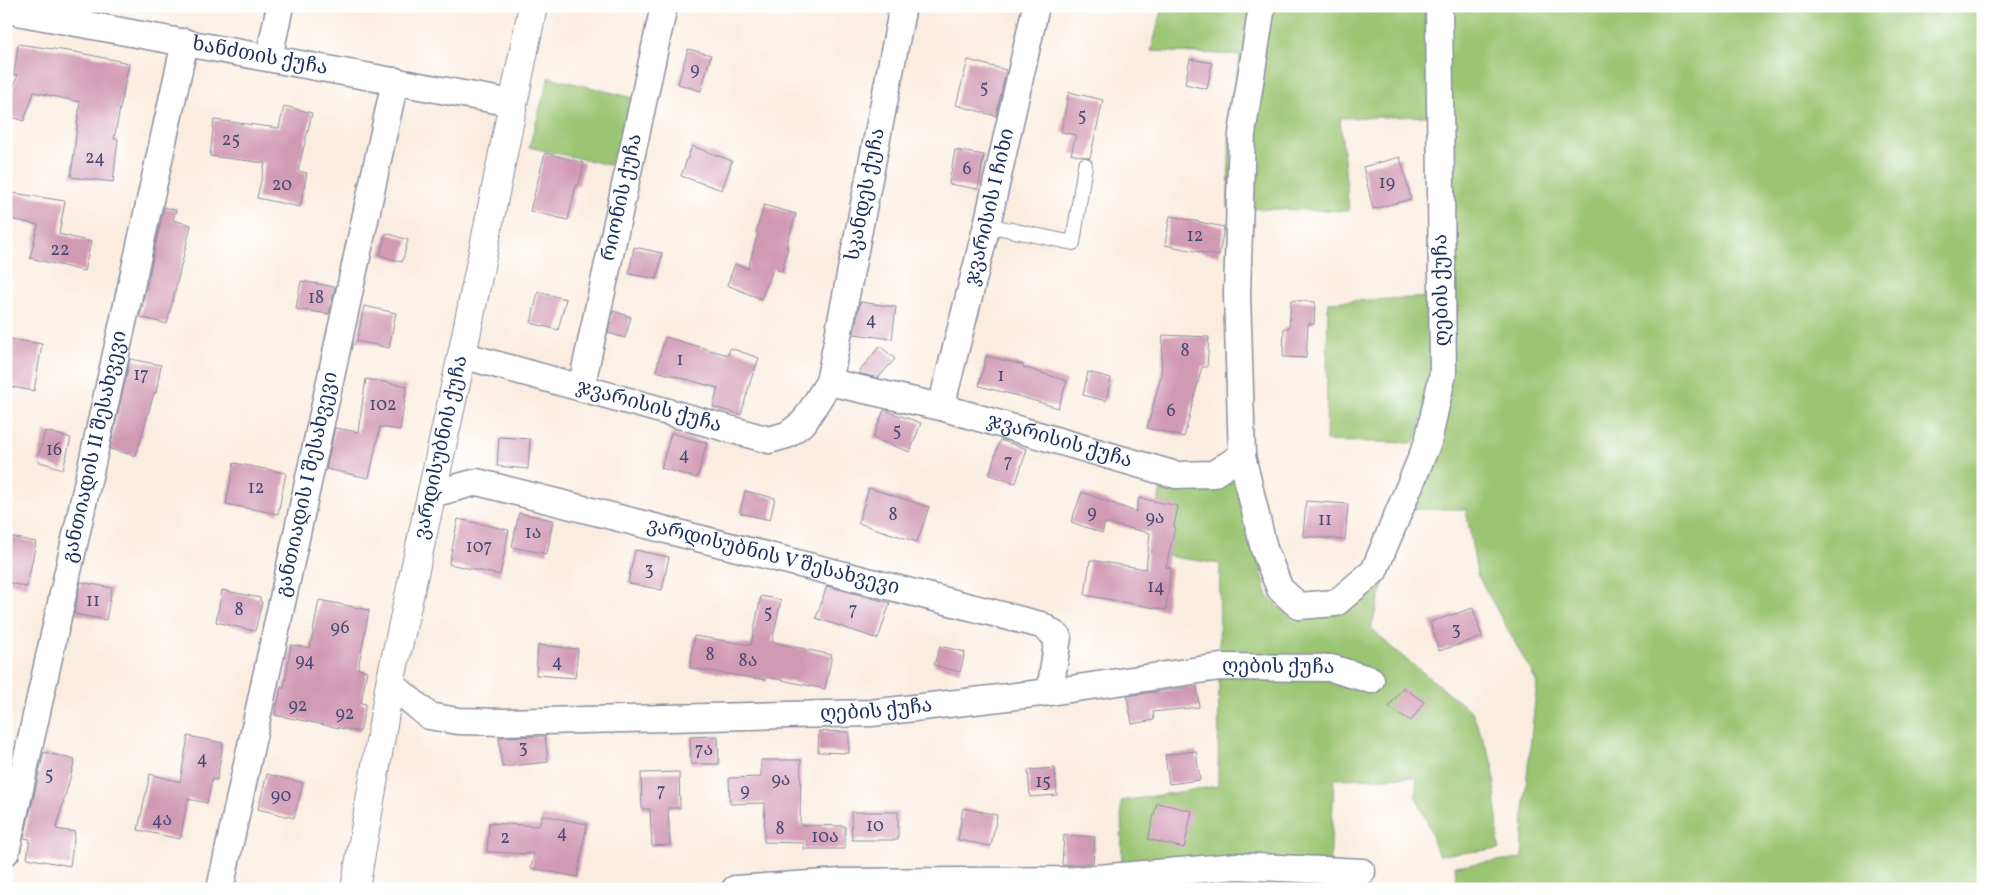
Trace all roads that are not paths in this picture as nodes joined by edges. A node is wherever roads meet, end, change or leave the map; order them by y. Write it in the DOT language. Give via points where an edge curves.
graph roads {
  1 [pos="280,6"];
  2 [pos="533,6"];
  3 [pos="664,6"];
  4 [pos="903,6"];
  5 [pos="1036,6"];
  6 [pos="1262,6"];
  7 [pos="1439,6"];
  8 [pos="6,10"];
  9 [pos="44,11"];
  10 [pos="185,42"];
  11 [pos="269,58"];
  12 [pos="395,81"];
  13 [pos="512,103"];
  14 [pos="1085,165"];
  15 [pos="987,225"];
  16 [pos="462,355"];
  17 [pos="829,382"];
  18 [pos="581,388"];
  19 [pos="941,407"];
  20 [pos="1242,456"];
  21 [pos="432,494"];
  22 [pos="1371,680"];
  23 [pos="390,683"];
  24 [pos="1050,692"];
  25 [pos="6,852"];
  26 [pos="1362,872"];
  27 [pos="220,889"];
  28 [pos="355,889"];
  29 [pos="735,889"];
  1 -- 11 [label="street"];
  2 -- 13 [label="street, ვარდისუბნის ქუჩა"];
  3 -- 18 [label="street, რიონის ქუჩა"];
  4 -- 17 [label="street, სკანდეს ქუჩა"];
  5 -- 15 [label="street, ჯვარისის I ჩიხი"];
  6 -- 20 [label="street" via="1242,134 1237,294"];
  7 -- 20 [label="street, ღების ქუჩა" via="1443,373 1428,442 1374,571 1336,603 1299,606 1280,589 1264,549"];
  8 -- 9 [label="street, ხანძთის ქუჩა"];
  9 -- 10 [label="street, ხანძთის ქუჩა"];
  10 -- 11 [label="street, ხანძთის ქუჩა"];
  10 -- 25 [label="street, განთიადის II შესახვევი"];
  11 -- 12 [label="street, ხანძთის ქუჩა"];
  12 -- 13 [label="street, ხანძთის ქუჩა"];
  12 -- 27 [label="street, განთიადის I შესახვევი"];
  13 -- 16 [label="street, ვარდისუბნის ქუჩა"];
  14 -- 15 [label="lane" via="1073,243"];
  15 -- 19 [label="street, ჯვარისის I ჩიხი"];
  16 -- 18 [label="street, ჯვარისის ქუჩა"];
  16 -- 21 [label="street, ვარდისუბნის ქუჩა"];
  17 -- 18 [label="street, ჯვარისის ქუჩა" via="804,422 787,435 769,440"];
  17 -- 19 [label="street, ჯვარისის ქუჩა"];
  19 -- 20 [label="street, ჯვარისის ქუჩა" via="1176,475 1213,474"];
  21 -- 23 [label="street, ვარდისუბნის ქუჩა"];
  21 -- 24 [label="street, ვარდისუბნის V შესახვევი" via="477,482 1041,625 1058,637"];
  22 -- 24 [label="street, ღების ქუჩა" via="1331,668 1220,667"];
  23 -- 24 [label="street, ღების ქუჩა" via="429,716 458,721 502,722 871,713"];
  23 -- 28 [label="street, ვარდისუბნის ქუჩა"];
  26 -- 29 [label="street" via="1237,866 1075,880 841,882"];
}
